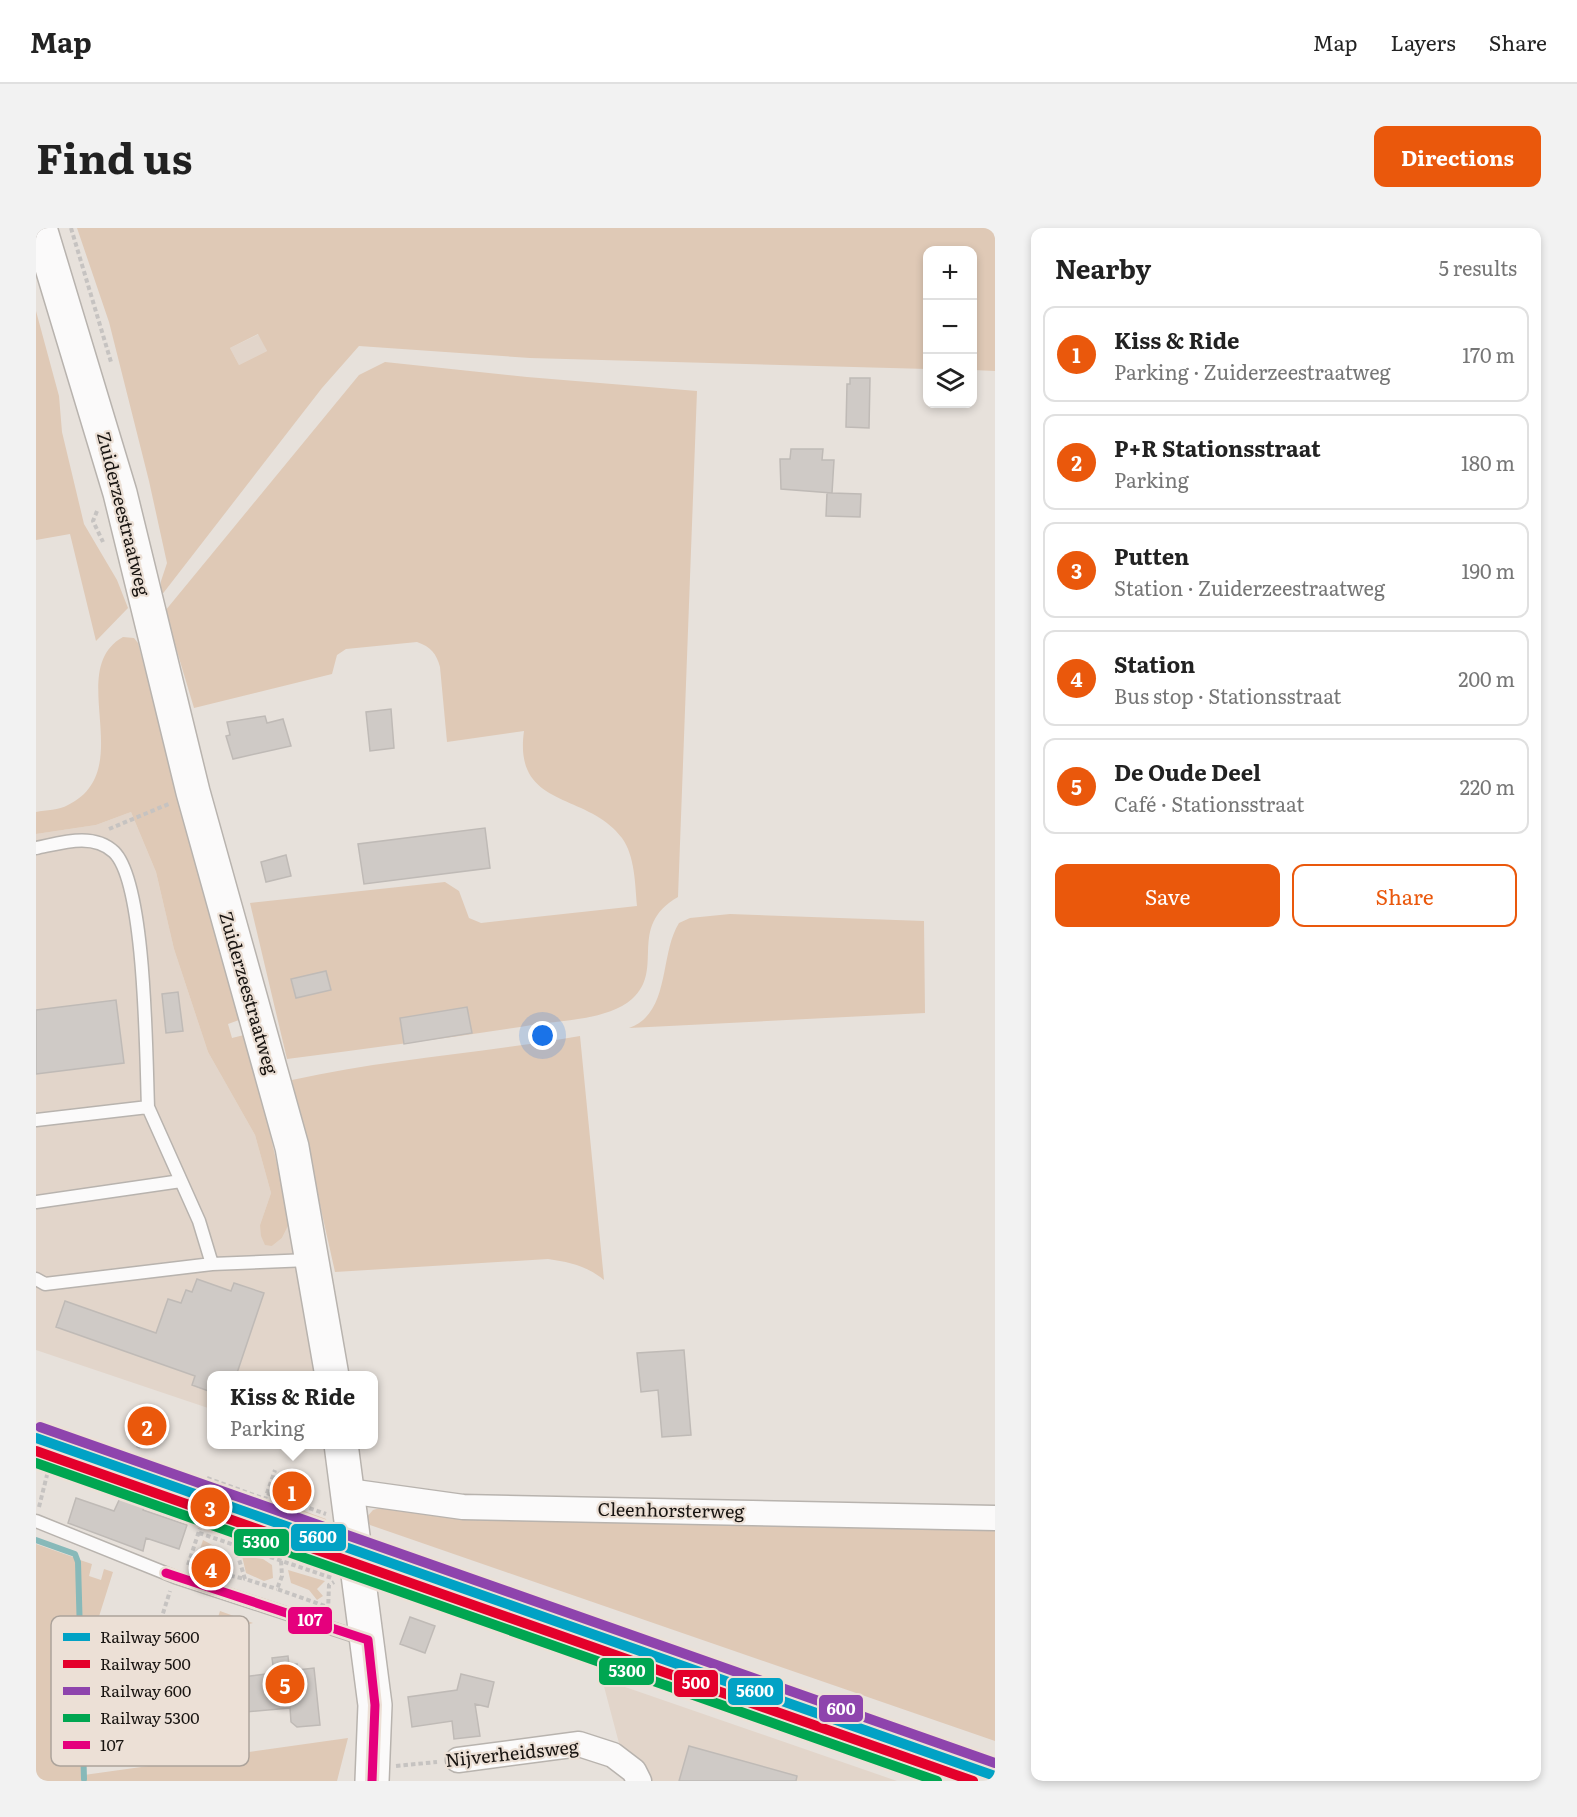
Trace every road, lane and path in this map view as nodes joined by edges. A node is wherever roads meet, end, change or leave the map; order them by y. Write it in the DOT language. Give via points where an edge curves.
graph roads {
  1 [pos="40,228"];
  2 [pos="193,792"];
  3 [pos="79,840"];
  4 [pos="36,848"];
  5 [pos="148,1107"];
  6 [pos="36,1120"];
  7 [pos="181,1180"];
  8 [pos="36,1202"];
  9 [pos="314,1259"];
  10 [pos="212,1264"];
  11 [pos="39,1283"];
  12 [pos="331,1371"];
  13 [pos="147,1423"];
  14 [pos="91,1442"];
  15 [pos="138,1448"];
  16 [pos="342,1449"];
  17 [pos="275,1470"];
  18 [pos="48,1471"];
  19 [pos="207,1478"];
  20 [pos="348,1491"];
  21 [pos="267,1493"];
  22 [pos="110,1494"];
  23 [pos="326,1514"];
  24 [pos="995,1518"];
  25 [pos="36,1519"];
  26 [pos="235,1545"];
  27 [pos="280,1561"];
  28 [pos="180,1579"];
  29 [pos="338,1580"];
  30 [pos="277,1589"];
  31 [pos="328,1607"];
  32 [pos="165,1616"];
  33 [pos="368,1640"];
  34 [pos="458,1760"];
  35 [pos="373,1775"];
  36 [pos="639,1781"];
  1 -- 2 [label="street, Zuiderzeestraatweg" via="120,493"];
  2 -- 3 [label="path"];
  2 -- 9 [label="street, Zuiderzeestraatweg" via="292,1147"];
  3 -- 4 [label="lane"];
  3 -- 5 [label="lane" via="101,843 114,851 130,882 141,956"];
  5 -- 6 [label="lane"];
  5 -- 7 [label="lane"];
  7 -- 8 [label="lane"];
  7 -- 10 [label="lane"];
  9 -- 10 [label="lane"];
  9 -- 12 [label="street, Zuiderzeestraatweg"];
  10 -- 11 [label="lane"];
  13 -- 15 [label="path"];
  14 -- 22 [label="path" via="105,1447 91,1487"];
  16 -- 20 [label="street"];
  17 -- 21 [label="path"];
  18 -- 25 [label="path"];
  19 -- 21 [label="path" via="265,1499"];
  20 -- 24 [label="street, Cleenhorsterweg" via="463,1508"];
  20 -- 33 [label="street"];
  21 -- 23 [label="path"];
  25 -- 28 [label="lane"];
  26 -- 27 [label="path"];
  26 -- 28 [label="path" via="199,1531"];
  26 -- 30 [label="path" via="245,1579"];
  27 -- 29 [label="path"];
  27 -- 30 [label="path" via="282,1576"];
  28 -- 32 [label="path"];
  28 -- 33 [label="lane"];
  30 -- 31 [label="path"];
  33 -- 35 [label="street" via="375,1705"];
  34 -- 35 [label="path, Nijverheidsweg"];
  34 -- 36 [label="street, Nijverheidsweg" via="579,1744 613,1755 634,1771"];
}
